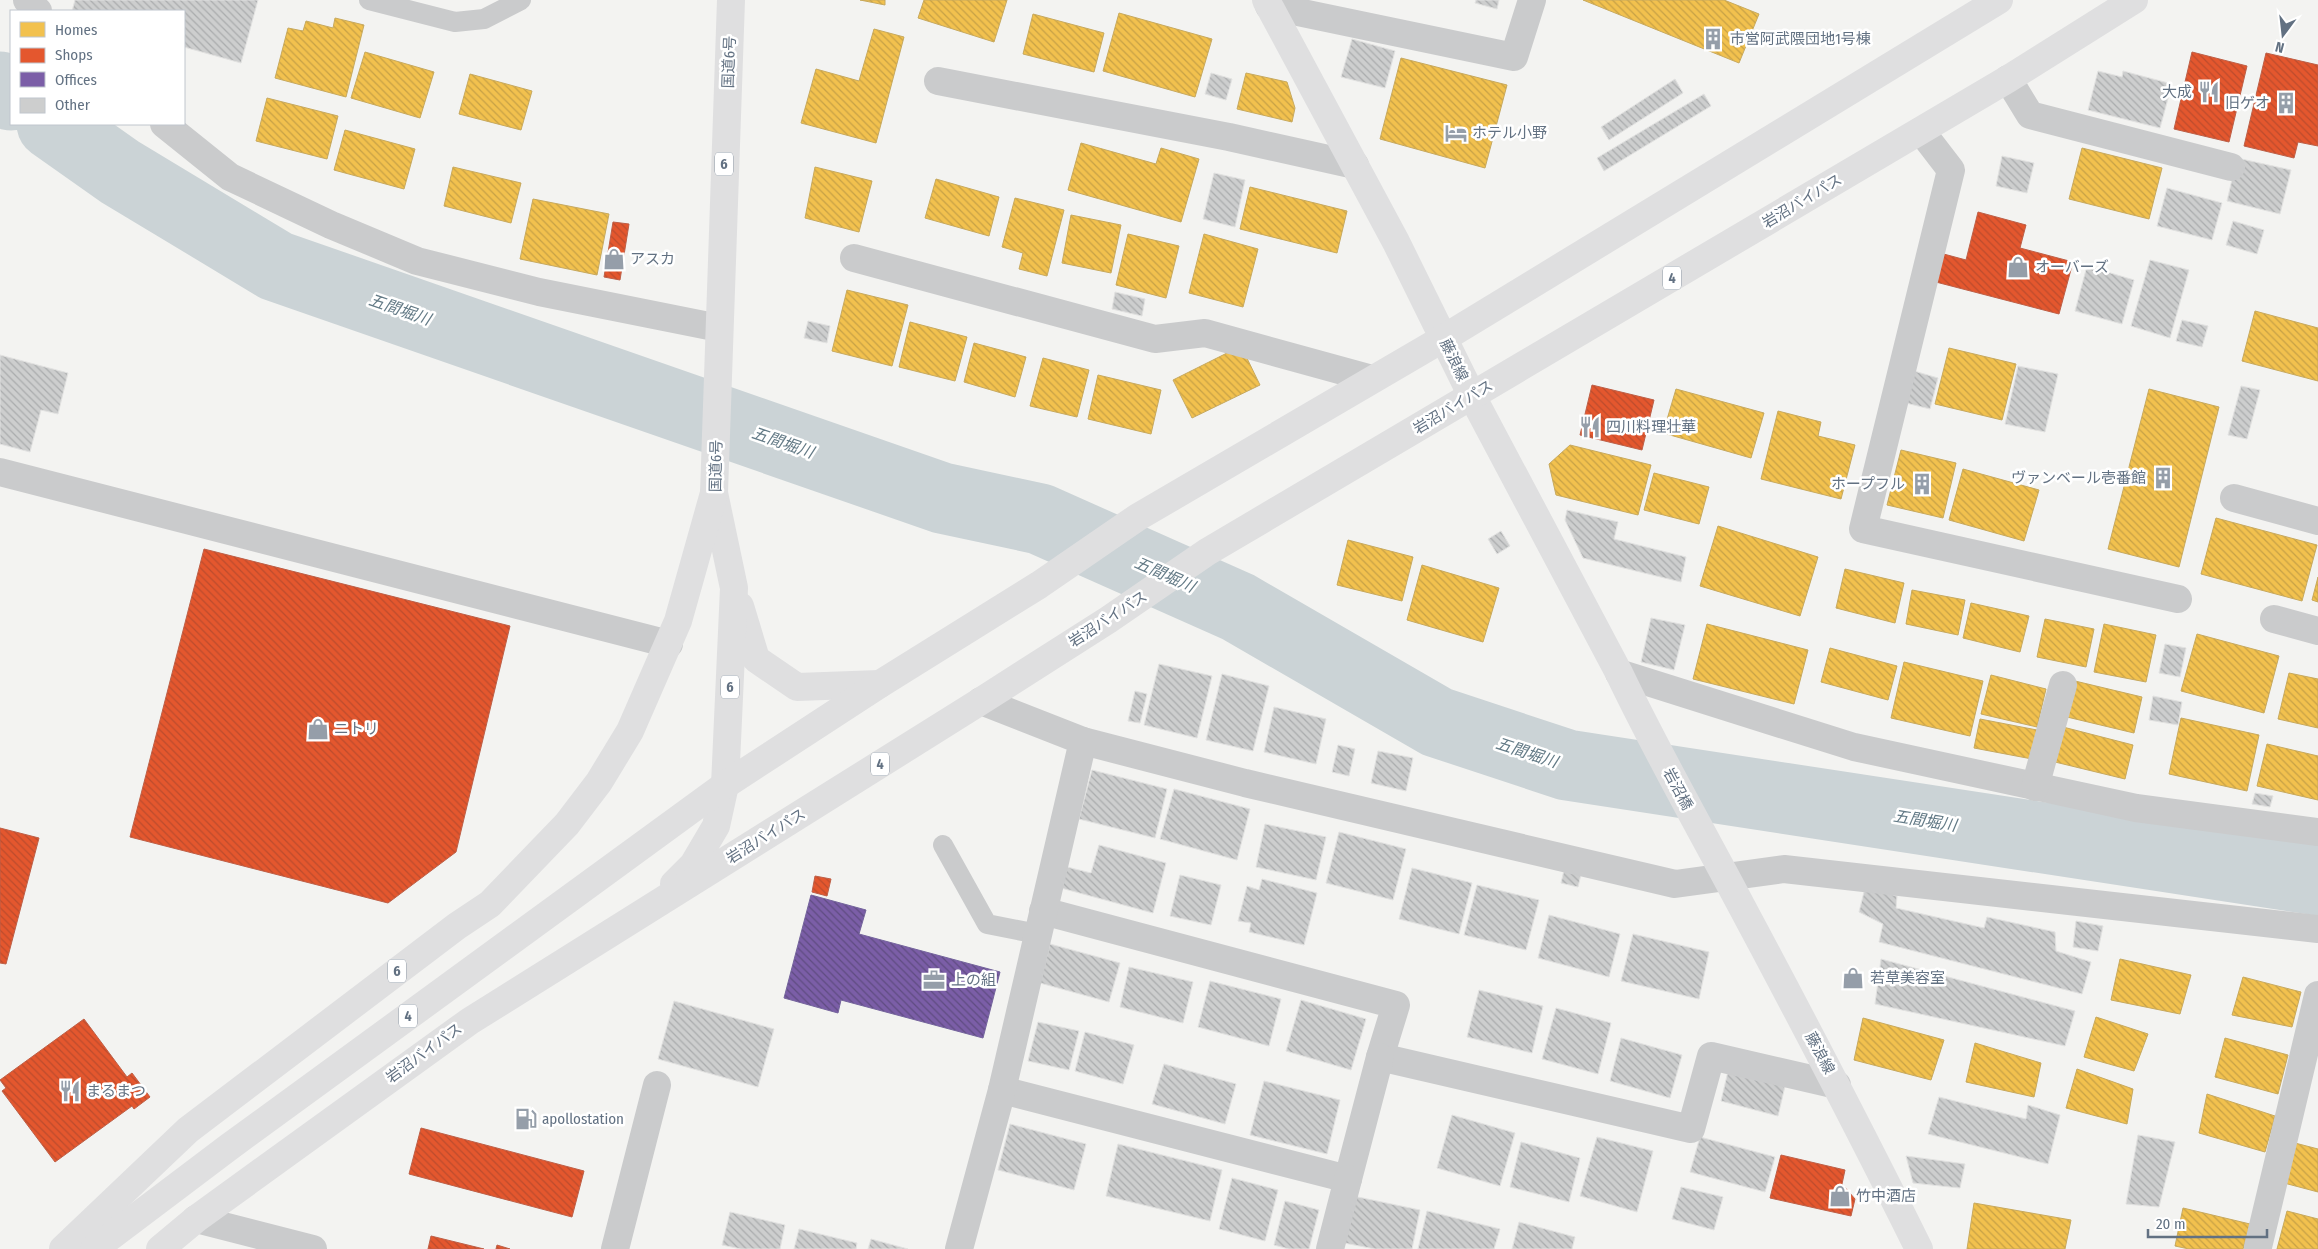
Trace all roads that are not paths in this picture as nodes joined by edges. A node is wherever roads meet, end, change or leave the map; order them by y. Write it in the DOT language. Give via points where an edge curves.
graph roads {
  1 [pos="26,0"];
  2 [pos="369,0"];
  3 [pos="521,0"];
  4 [pos="730,0"];
  5 [pos="1532,0"];
  6 [pos="1999,0"];
  7 [pos="2134,0"];
  8 [pos="1268,3"];
  9 [pos="37,10"];
  10 [pos="2008,79"];
  11 [pos="938,81"];
  12 [pos="165,125"];
  13 [pos="1921,131"];
  14 [pos="1355,165"];
  15 [pos="2231,167"];
  16 [pos="854,258"];
  17 [pos="719,328"];
  18 [pos="1444,338"];
  19 [pos="1372,379"];
  20 [pos="1472,396"];
  21 [pos="0,472"];
  22 [pos="714,493"];
  23 [pos="2234,498"];
  24 [pos="2318,521"];
  25 [pos="734,588"];
  26 [pos="2178,599"];
  27 [pos="2274,619"];
  28 [pos="2318,632"];
  29 [pos="669,644"];
  30 [pos="1620,673"];
  31 [pos="880,684"];
  32 [pos="2063,685"];
  33 [pos="981,701"];
  34 [pos="1641,720"];
  35 [pos="1083,741"];
  36 [pos="725,785"];
  37 [pos="2035,787"];
  38 [pos="2318,832"];
  39 [pos="943,845"];
  40 [pos="1720,868"];
  41 [pos="652,907"];
  42 [pos="1040,923"];
  43 [pos="2318,929"];
  44 [pos="2318,995"];
  45 [pos="1380,1057"];
  46 [pos="1837,1084"];
  47 [pos="657,1085"];
  48 [pos="1002,1090"];
  49 [pos="1348,1179"];
  50 [pos="196,1219"];
  51 [pos="2258,1247"];
  52 [pos="63,1249"];
  53 [pos="94,1249"];
  54 [pos="160,1249"];
  55 [pos="313,1249"];
  56 [pos="615,1249"];
  57 [pos="959,1249"];
  58 [pos="1330,1249"];
  59 [pos="1919,1249"];
  1 -- 9 [label="street"];
  2 -- 3 [label="lane" via="454,22 484,19"];
  4 -- 17 [label="main road, 国道6号 / 6"];
  5 -- 8 [label="street" via="1514,57"];
  6 -- 18 [label="main road, 4"];
  7 -- 10 [label="main road, 岩沼バイパス / 4"];
  8 -- 14 [label="main road, 藤浪線"];
  10 -- 13 [label="main road, 岩沼バイパス / 4"];
  10 -- 15 [label="street" via="2030,115"];
  11 -- 14 [label="street" via="1229,137"];
  12 -- 17 [label="street" via="230,177 417,261 539,292"];
  13 -- 20 [label="main road, 岩沼バイパス / 4"];
  13 -- 26 [label="street" via="1952,170 1863,529"];
  14 -- 18 [label="main road, 藤浪線"];
  16 -- 19 [label="street" via="1155,339 1206,333"];
  17 -- 22 [label="main road, 国道6号 / 6"];
  18 -- 19 [label="main road, 4"];
  18 -- 20 [label="main road, 藤浪線"];
  19 -- 31 [label="main road, 4" via="1138,517 1039,585"];
  20 -- 30 [label="main road, 藤浪線"];
  20 -- 33 [label="main road, 岩沼バイパス / 4" via="1207,552"];
  21 -- 29 [label="street"];
  22 -- 25 [label="main road, 国道6号 / 6"];
  22 -- 29 [label="main road, 6"];
  23 -- 24 [label="street"];
  25 -- 31 [label="main road" via="756,658 797,687"];
  25 -- 36 [label="main road, 国道6号 / 6"];
  27 -- 28 [label="street"];
  29 -- 52 [label="main road, 6" via="630,731 599,782 568,824 530,865 490,904 188,1130"];
  30 -- 34 [label="main road, 藤浪線"];
  30 -- 37 [label="street" via="1854,747"];
  31 -- 36 [label="main road, 4"];
  32 -- 37 [label="street"];
  33 -- 35 [label="street"];
  33 -- 41 [label="main road, 岩沼バイパス / 4"];
  34 -- 40 [label="main road, 岩沼橋"];
  35 -- 40 [label="street" via="1245,783 1675,884"];
  35 -- 42 [label="street"];
  36 -- 41 [label="main road, 国道6号 / 6" via="716,826 693,865"];
  36 -- 53 [label="main road, 4" via="229,1146"];
  37 -- 38 [label="street" via="2136,808"];
  39 -- 42 [label="lane" via="987,924"];
  40 -- 43 [label="street" via="1784,870"];
  40 -- 46 [label="main road, 藤浪線"];
  41 -- 50 [label="main road, 岩沼バイパス / 4" via="470,1021"];
  42 -- 45 [label="street" via="1396,1005"];
  42 -- 48 [label="street"];
  44 -- 51 [label="street"];
  45 -- 46 [label="street" via="1691,1129 1711,1056"];
  45 -- 49 [label="street"];
  46 -- 59 [label="main road, 藤浪線"];
  47 -- 56 [label="street"];
  48 -- 49 [label="street"];
  48 -- 57 [label="street"];
  49 -- 58 [label="street"];
  50 -- 54 [label="main road, 岩沼バイパス / 4"];
  50 -- 55 [label="street"];
}
